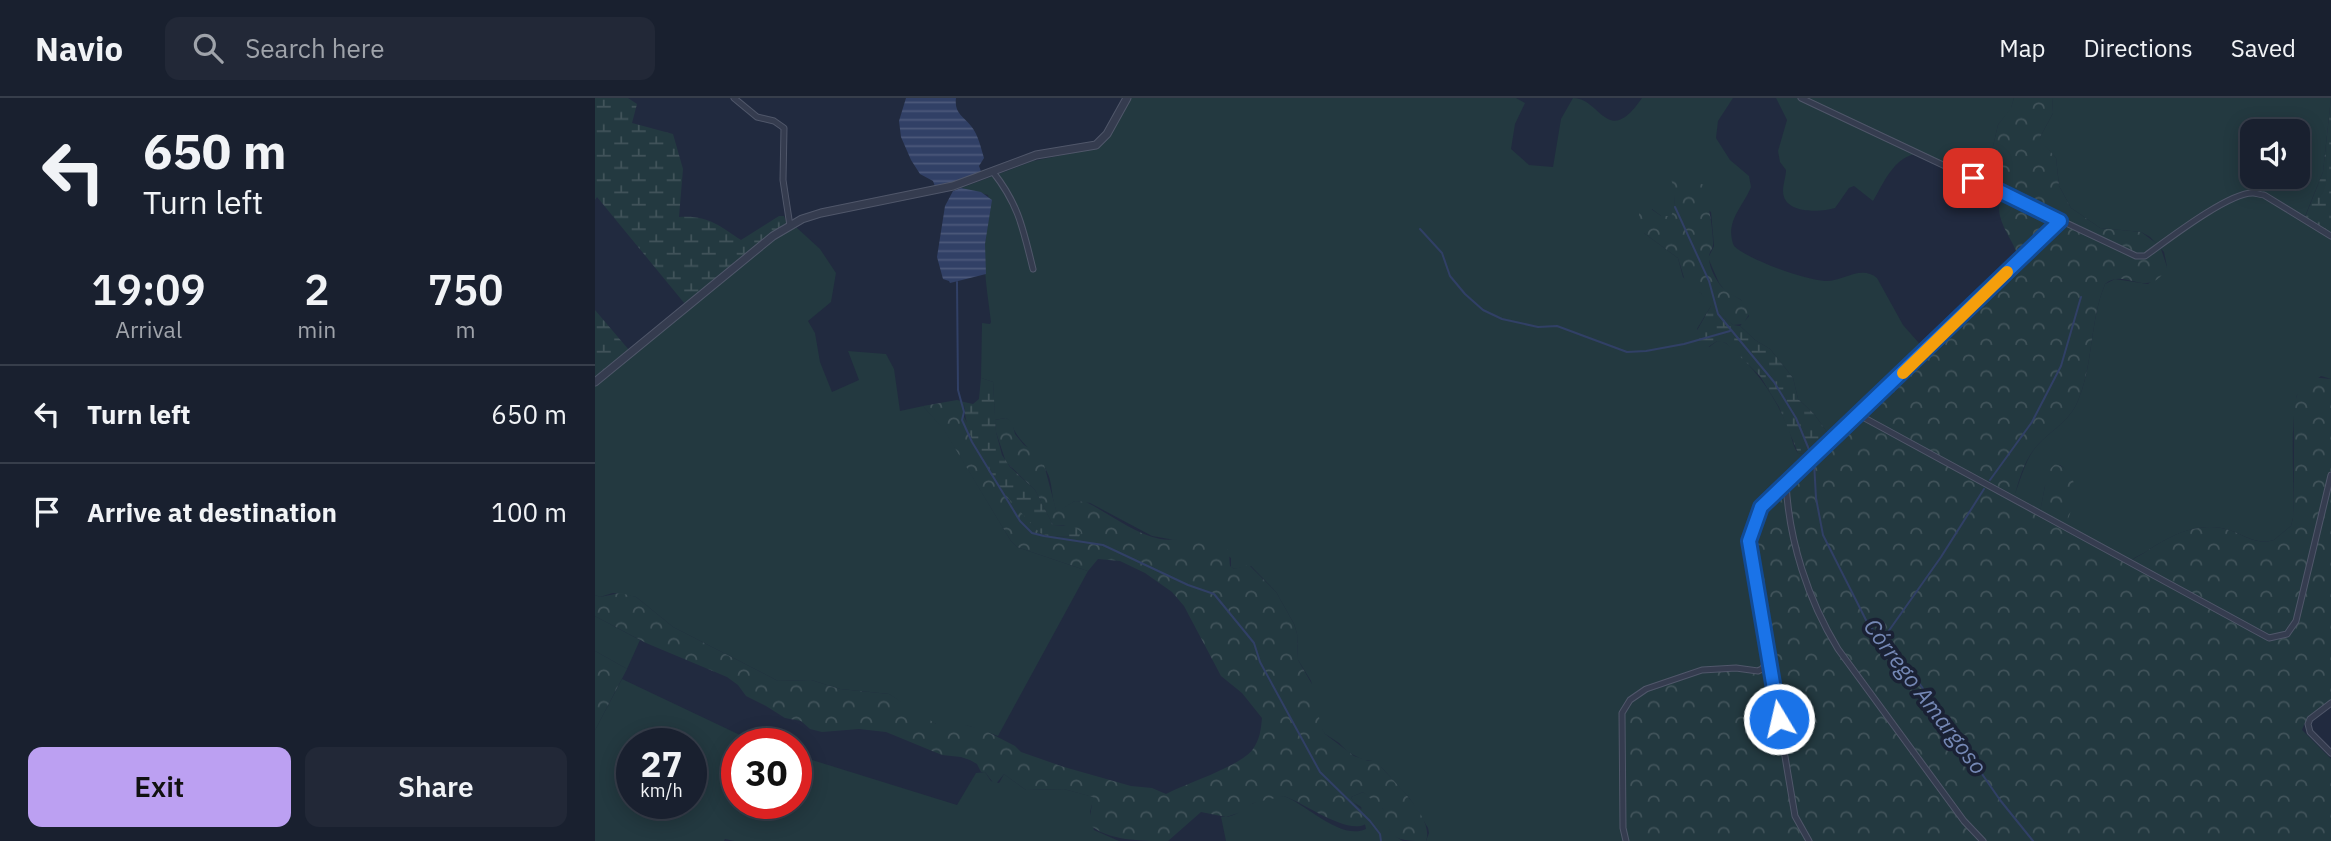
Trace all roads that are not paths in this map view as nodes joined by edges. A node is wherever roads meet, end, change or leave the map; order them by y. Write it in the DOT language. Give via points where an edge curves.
graph roads {
  1 [pos="734,98"];
  2 [pos="1127,98"];
  3 [pos="1801,98"];
  4 [pos="993,172"];
  5 [pos="2060,221"];
  6 [pos="790,226"];
  7 [pos="2331,236"];
  8 [pos="1033,269"];
  9 [pos="595,382"];
  10 [pos="1859,415"];
  11 [pos="2331,475"];
  12 [pos="1786,483"];
  13 [pos="1769,659"];
  14 [pos="2331,703"];
  15 [pos="2331,753"];
  16 [pos="1626,841"];
  17 [pos="1809,841"];
  18 [pos="1983,841"];
  1 -- 6 [label="street" via="757,117 784,128 783,180"];
  2 -- 4 [label="street" via="1096,145 1036,155"];
  3 -- 5 [label="street"];
  4 -- 6 [label="street" via="935,191 821,213"];
  4 -- 8 [label="street" via="1018,210"];
  5 -- 7 [label="street" via="2128,253 2145,256 2193,220 2253,192"];
  5 -- 10 [label="street"];
  6 -- 9 [label="street" via="745,257"];
  10 -- 11 [label="street" via="2269,638 2287,634 2297,621"];
  10 -- 12 [label="street"];
  12 -- 13 [label="street" via="1761,507 1749,541"];
  12 -- 18 [label="street" via="1795,544 1822,622"];
  13 -- 16 [label="street" via="1758,671 1702,670 1646,689 1630,700 1622,713"];
  13 -- 17 [label="street" via="1795,816"];
  14 -- 15 [label="street" via="2308,724"];
}
